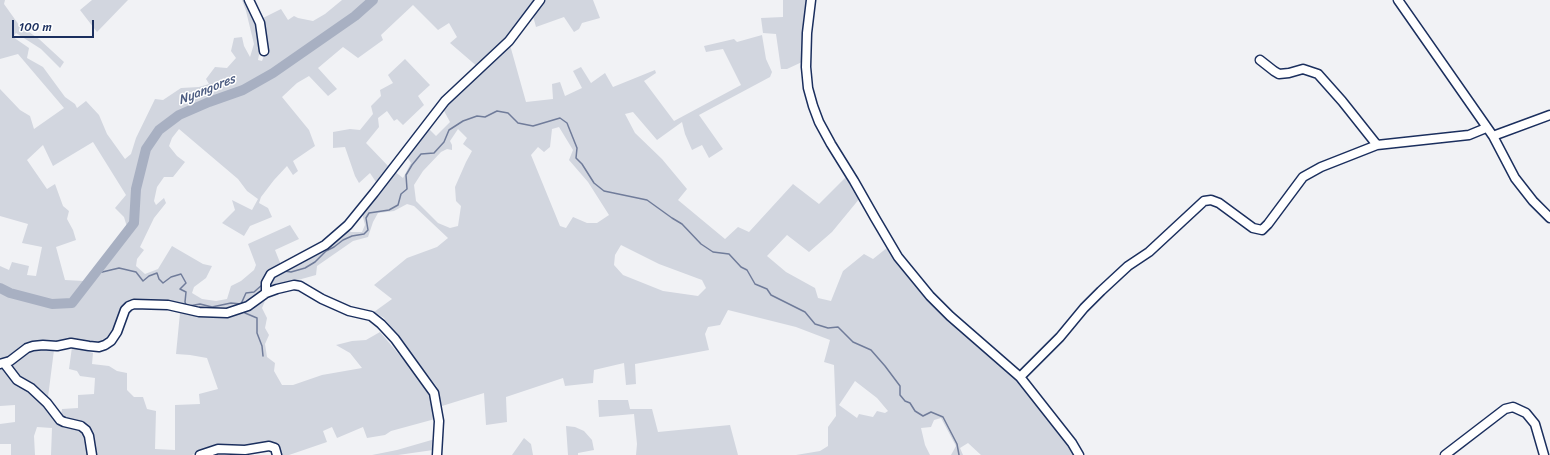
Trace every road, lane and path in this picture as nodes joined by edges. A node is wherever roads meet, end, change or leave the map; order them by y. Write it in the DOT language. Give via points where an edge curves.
graph roads {
  1 [pos="249,0"];
  2 [pos="540,0"];
  3 [pos="811,0"];
  4 [pos="1398,0"];
  5 [pos="264,51"];
  6 [pos="1260,60"];
  7 [pos="1550,115"];
  8 [pos="1486,128"];
  9 [pos="1493,136"];
  10 [pos="1377,145"];
  11 [pos="1550,218"];
  12 [pos="266,293"];
  13 [pos="2,363"];
  14 [pos="1020,378"];
  15 [pos="92,455"];
  16 [pos="200,455"];
  17 [pos="278,455"];
  18 [pos="437,455"];
  19 [pos="1079,455"];
  20 [pos="1445,455"];
  21 [pos="1544,455"];
  1 -- 5 [label="street" via="260,23"];
  2 -- 12 [label="street" via="509,41 445,101 348,225 325,245 271,274 267,280"];
  3 -- 14 [label="street" via="807,33 808,88 831,144 898,257 916,280 950,316"];
  4 -- 8 [label="street"];
  6 -- 10 [label="street" via="1279,74 1303,69 1318,74"];
  7 -- 9 [label="street"];
  8 -- 9 [label="street"];
  8 -- 10 [label="street" via="1469,135"];
  9 -- 11 [label="street" via="1516,178"];
  10 -- 14 [label="street" via="1321,166 1303,177 1262,230 1253,228 1219,203 1204,201 1149,252 1128,266 1100,292"];
  12 -- 13 [label="street" via="248,306 226,312 199,312 168,305 134,304 125,310 117,332 105,345 99,347 71,343 53,346 43,344 26,348"];
  12 -- 18 [label="street" via="284,287 300,286 349,311 371,316 381,324 434,394 439,421"];
  13 -- 15 [label="street" via="17,380 48,403 60,420 86,430"];
  14 -- 19 [label="street"];
  16 -- 17 [label="street" via="218,449 245,450 269,446 275,448"];
  20 -- 21 [label="street" via="1505,409 1513,407 1526,413 1535,424"];
}
